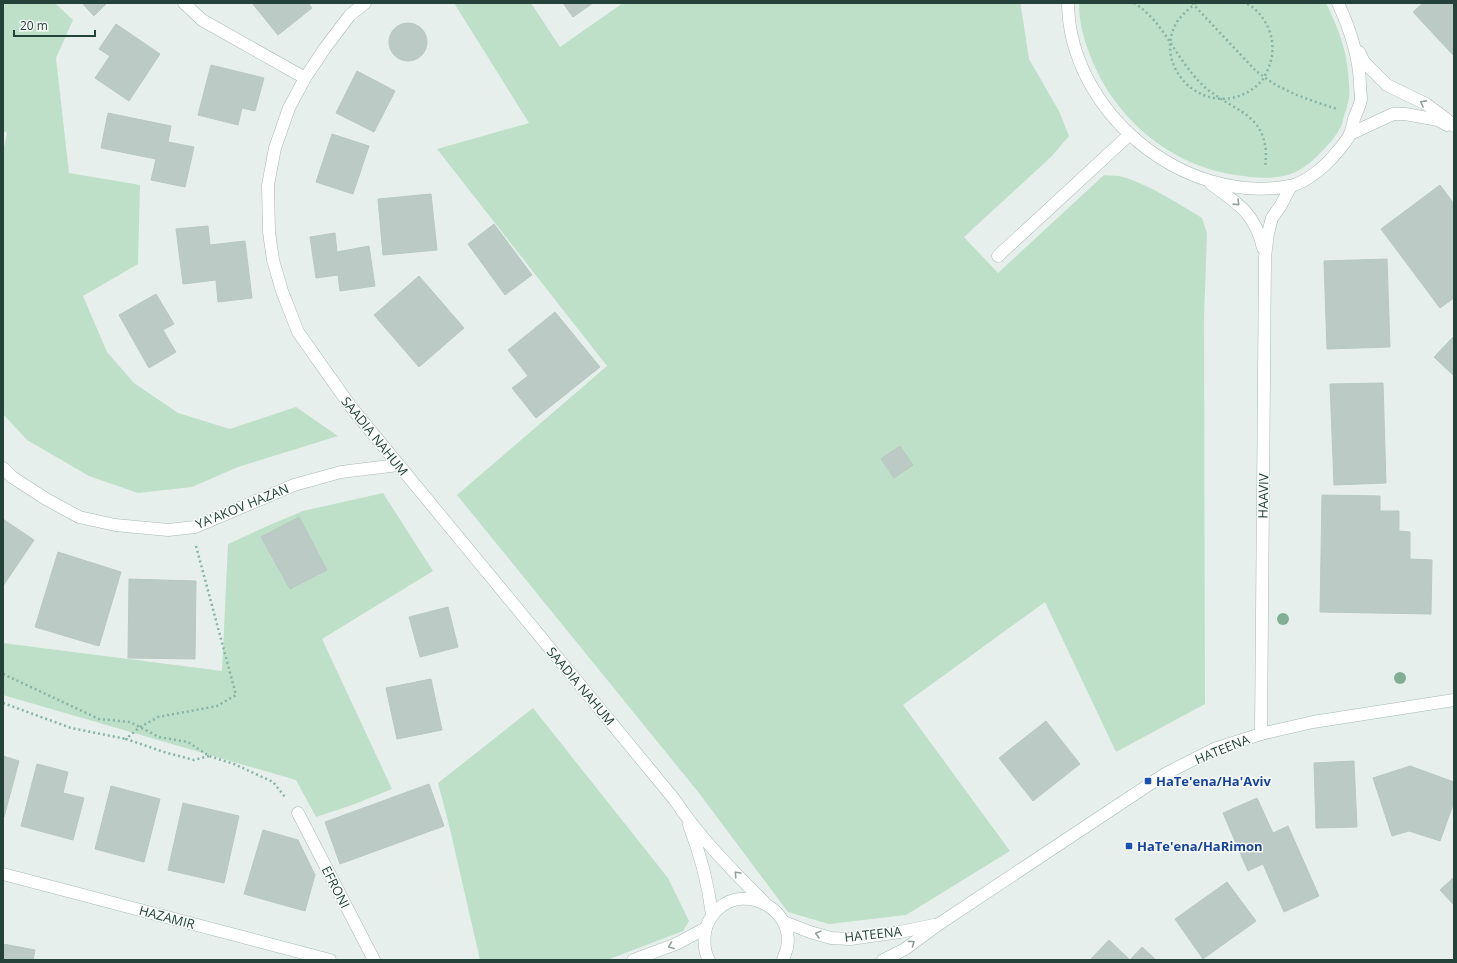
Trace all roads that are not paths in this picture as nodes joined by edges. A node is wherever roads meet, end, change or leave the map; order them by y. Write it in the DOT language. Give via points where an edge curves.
graph roads {
  1 [pos="184,3"];
  2 [pos="365,3"];
  3 [pos="1068,3"];
  4 [pos="1338,3"];
  5 [pos="1354,43"];
  6 [pos="305,78"];
  7 [pos="1454,128"];
  8 [pos="1129,134"];
  9 [pos="1350,134"];
  10 [pos="1206,180"];
  11 [pos="1291,186"];
  12 [pos="998,256"];
  13 [pos="1265,258"];
  14 [pos="398,465"];
  15 [pos="3,468"];
  16 [pos="1454,700"];
  17 [pos="1261,734"];
  18 [pos="298,813"];
  19 [pos="686,817"];
  20 [pos="3,874"];
  21 [pos="764,902"];
  22 [pos="712,915"];
  23 [pos="784,922"];
  24 [pos="939,924"];
  25 [pos="706,928"];
  26 [pos="330,960"];
  27 [pos="374,960"];
  28 [pos="633,960"];
  29 [pos="709,960"];
  30 [pos="783,960"];
  31 [pos="883,960"];
  1 -- 6 [label="street" via="202,20"];
  2 -- 6 [label="street, SAADIA NAHUM" via="350,15"];
  3 -- 8 [label="street" via="1074,42 1083,68 1097,96"];
  4 -- 5 [label="street"];
  7 -- 5 [label="street, one-way" via="1426,104 1387,85 1364,62"];
  5 -- 9 [label="street" via="1361,99"];
  6 -- 14 [label="street, SAADIA NAHUM" via="289,108 275,148 268,185 272,260 298,332 350,407"];
  7 -- 9 [label="street" via="1438,120 1393,114"];
  8 -- 10 [label="street" via="1151,153"];
  8 -- 12 [label="street"];
  9 -- 11 [label="street" via="1318,172"];
  10 -- 11 [label="street" via="1261,189"];
  10 -- 13 [label="street, HAAVIV, one-way" via="1235,201 1249,216 1260,234"];
  11 -- 13 [label="street, HAAVIV" via="1272,218"];
  13 -- 17 [label="street, HAAVIV"];
  14 -- 15 [label="street, YA'AKOV HAZAN" via="341,472 294,485 195,527 168,530 115,525 79,517 46,499 12,477"];
  14 -- 19 [label="street, SAADIA NAHUM" via="674,799"];
  16 -- 17 [label="street, HATEENA" via="1313,722"];
  17 -- 24 [label="street, HATEENA" via="1214,750 1166,774"];
  18 -- 27 [label="street, EFRONI"];
  21 -- 19 [label="street, SAADIA NAHUM, one-way"];
  19 -- 22 [label="street, SAADIA NAHUM" via="701,858"];
  20 -- 26 [label="street, HAZAMIR"];
  21 -- 22 [label="street" via="750,898 736,899 723,905"];
  21 -- 23 [label="street, SAADIA NAHUM" via="776,910"];
  22 -- 25 [label="street"];
  24 -- 23 [label="street, HATEENA, one-way" via="850,939 831,938"];
  23 -- 30 [label="street" via="788,935"];
  31 -- 24 [label="street, HATEENA, one-way" via="905,949"];
  25 -- 28 [label="street, one-way" via="676,944"];
  25 -- 29 [label="street" via="704,942"];
}
